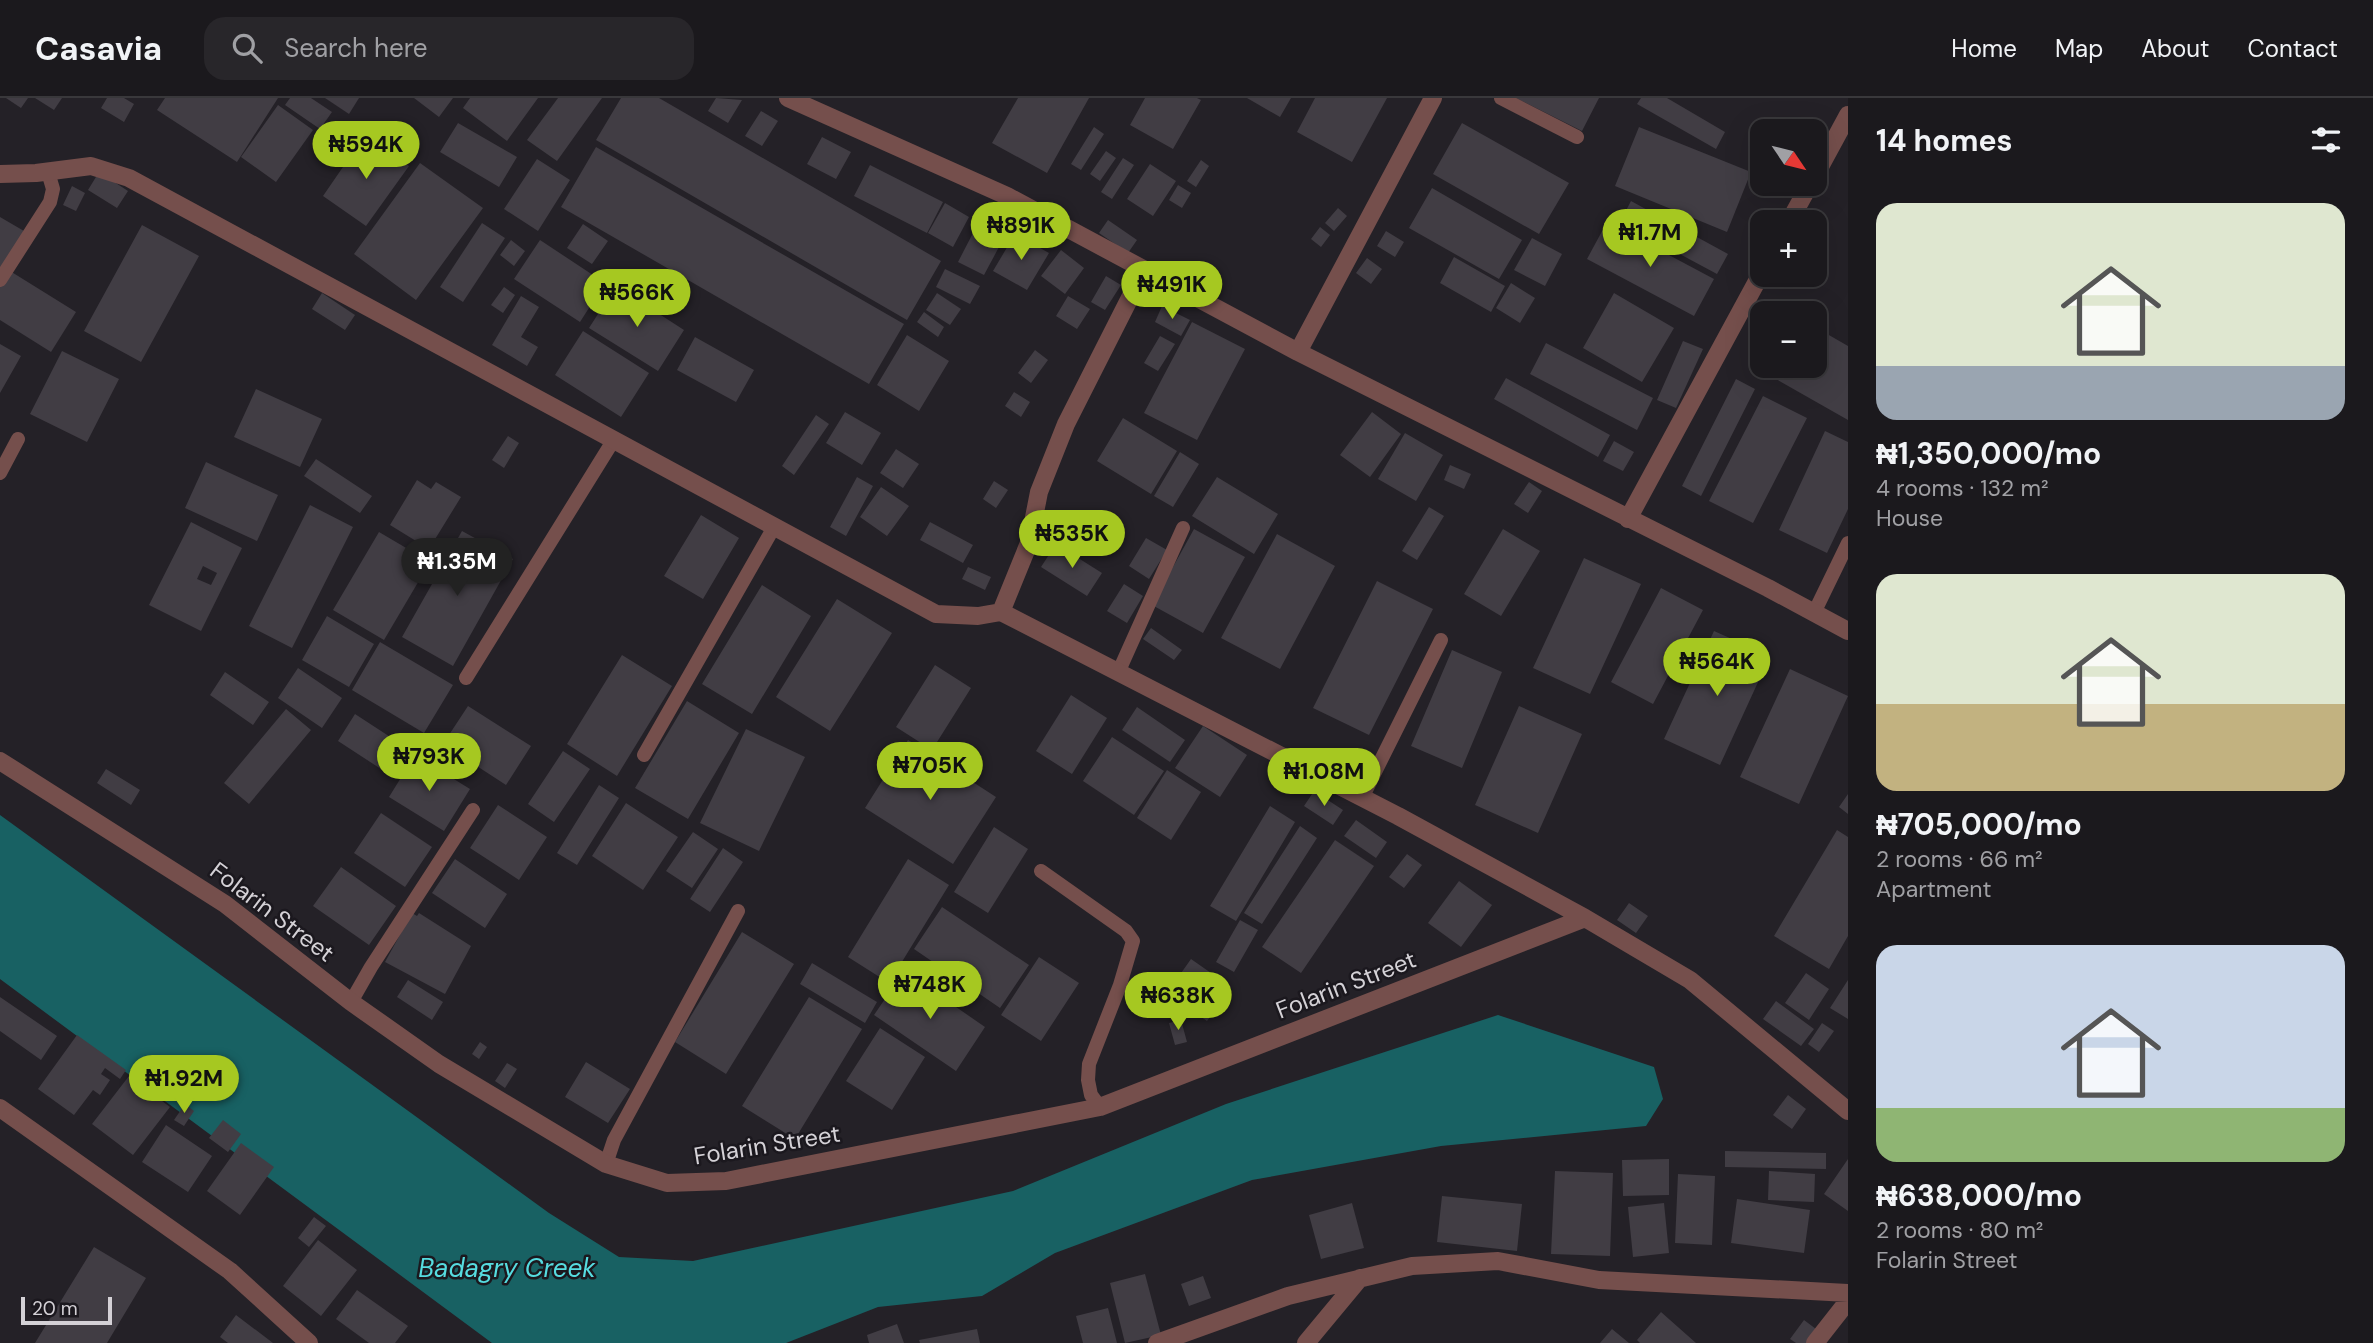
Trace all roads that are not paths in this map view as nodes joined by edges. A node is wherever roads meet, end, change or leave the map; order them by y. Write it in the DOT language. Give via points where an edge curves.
graph roads {
  1 [pos="788,98"];
  2 [pos="1501,98"];
  3 [pos="1429,99"];
  4 [pos="1848,115"];
  5 [pos="1577,137"];
  6 [pos="1827,154"];
  7 [pos="48,172"];
  8 [pos="0,174"];
  9 [pos="1144,270"];
  10 [pos="0,281"];
  11 [pos="1754,287"];
  12 [pos="1298,352"];
  13 [pos="18,439"];
  14 [pos="613,441"];
  15 [pos="0,473"];
  16 [pos="1628,519"];
  17 [pos="774,527"];
  18 [pos="1183,528"];
  19 [pos="1848,542"];
  20 [pos="1001,612"];
  21 [pos="1814,613"];
  22 [pos="1848,631"];
  23 [pos="1441,640"];
  24 [pos="1118,673"];
  25 [pos="466,678"];
  26 [pos="645,755"];
  27 [pos="0,761"];
  28 [pos="1362,798"];
  29 [pos="473,810"];
  30 [pos="1041,871"];
  31 [pos="738,911"];
  32 [pos="1585,918"];
  33 [pos="351,1002"];
  34 [pos="1100,1107"];
  35 [pos="1846,1107"];
  36 [pos="0,1108"];
  37 [pos="606,1164"];
  38 [pos="1360,1278"];
  39 [pos="1848,1293"];
  40 [pos="1848,1301"];
  41 [pos="310,1343"];
  42 [pos="1157,1343"];
  43 [pos="1306,1343"];
  44 [pos="1815,1343"];
  1 -- 9 [label="street" via="1007,196"];
  2 -- 5 [label="lane"];
  3 -- 12 [label="street"];
  4 -- 6 [label="street"];
  7 -- 8 [label="street"];
  7 -- 10 [label="lane" via="53,190 50,202"];
  7 -- 14 [label="street" via="91,166 129,178"];
  9 -- 12 [label="street"];
  9 -- 20 [label="street" via="1066,424 1039,492 1030,543"];
  11 -- 16 [label="street"];
  12 -- 16 [label="street"];
  13 -- 15 [label="lane"];
  14 -- 17 [label="street"];
  14 -- 25 [label="lane"];
  16 -- 21 [label="street"];
  17 -- 20 [label="street" via="936,614"];
  17 -- 26 [label="lane"];
  18 -- 24 [label="lane"];
  19 -- 21 [label="lane"];
  20 -- 24 [label="street"];
  21 -- 22 [label="street"];
  23 -- 28 [label="lane"];
  24 -- 28 [label="street"];
  27 -- 33 [label="street, Folarin Street" via="225,904"];
  28 -- 32 [label="street"];
  29 -- 33 [label="lane"];
  30 -- 34 [label="lane" via="1126,931 1133,941 1089,1064 1091,1095"];
  31 -- 37 [label="lane" via="614,1140"];
  32 -- 34 [label="street, Folarin Street"];
  32 -- 35 [label="street" via="1690,980"];
  33 -- 37 [label="street, Folarin Street" via="439,1064"];
  34 -- 37 [label="street, Folarin Street" via="726,1181 667,1183"];
  36 -- 41 [label="street" via="230,1271"];
  38 -- 39 [label="street" via="1412,1266 1498,1261 1599,1280"];
  38 -- 42 [label="street" via="1288,1296"];
  38 -- 43 [label="street"];
  40 -- 44 [label="street"];
}
